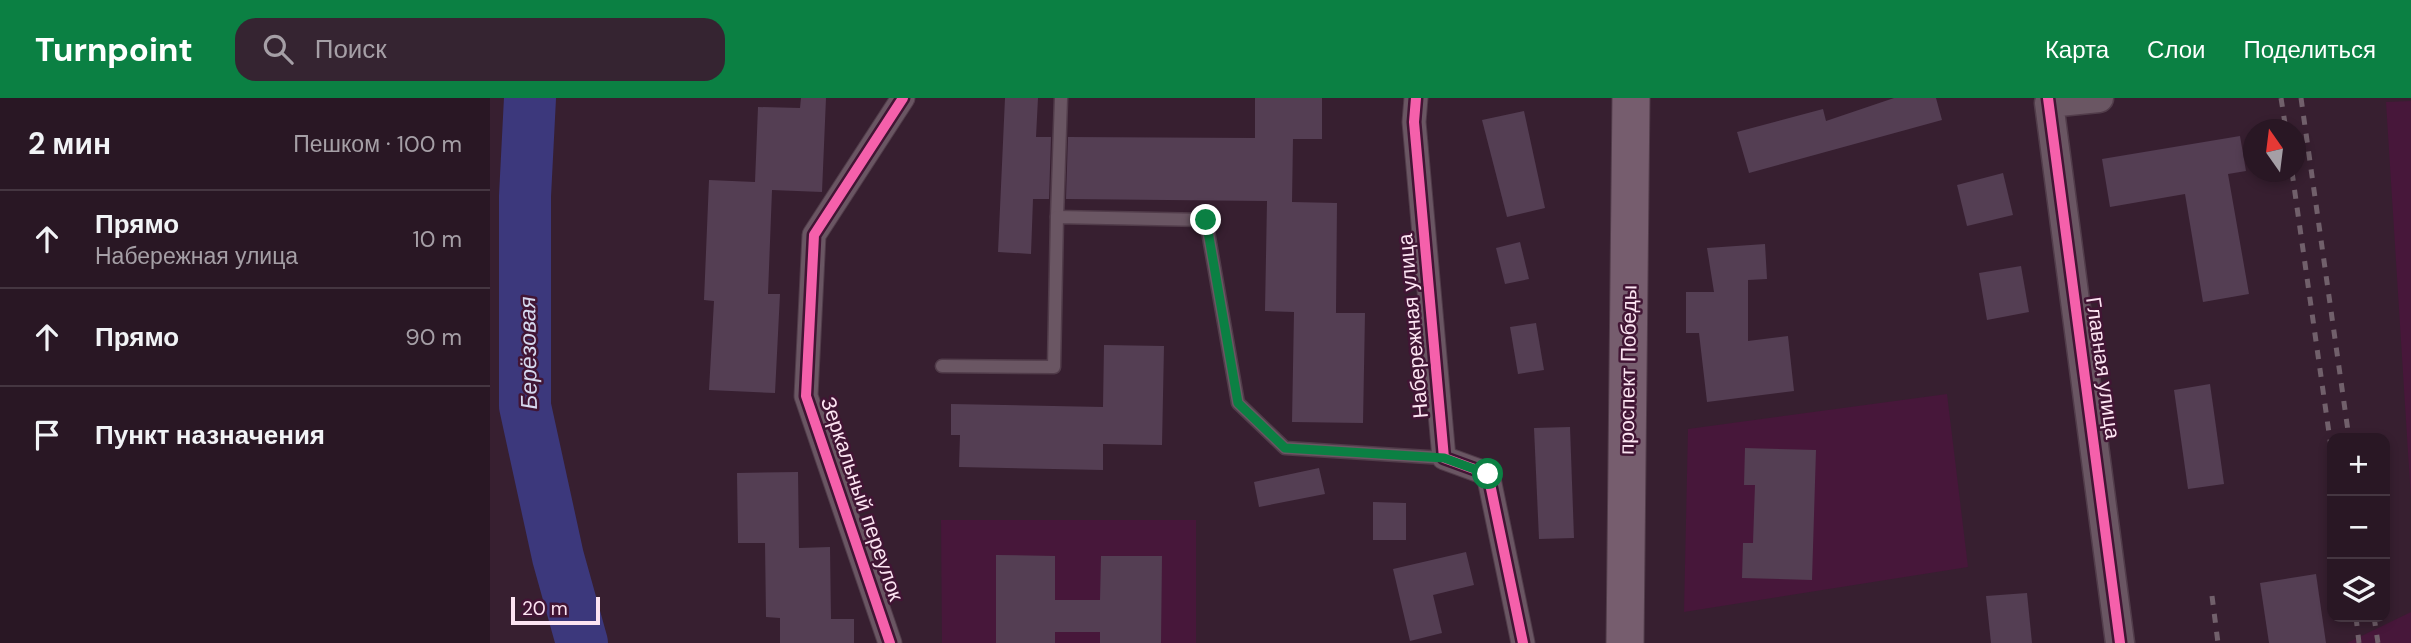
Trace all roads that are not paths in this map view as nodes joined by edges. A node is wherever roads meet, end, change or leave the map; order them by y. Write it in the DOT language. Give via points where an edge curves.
graph roads {
  1 [pos="903,98"];
  2 [pos="1061,98"];
  3 [pos="1416,98"];
  4 [pos="1631,98"];
  5 [pos="2099,98"];
  6 [pos="2048,101"];
  7 [pos="1057,217"];
  8 [pos="942,366"];
  9 [pos="1444,458"];
  10 [pos="890,643"];
  11 [pos="1523,643"];
  12 [pos="1625,643"];
  13 [pos="2120,643"];
  1 -- 10 [label="street, Зеркальный переулок" via="814,235 806,396"];
  2 -- 7 [label="lane"];
  3 -- 9 [label="street, Набережная улица" via="1414,122"];
  4 -- 12 [label="main road, проспект Победы"];
  5 -- 6 [label="street"];
  6 -- 13 [label="street, Главная улица"];
  7 -- 8 [label="lane" via="1054,367"];
  7 -- 9 [label="lane" via="1206,220 1238,403 1285,448"];
  9 -- 11 [label="street" via="1488,474"];
}
